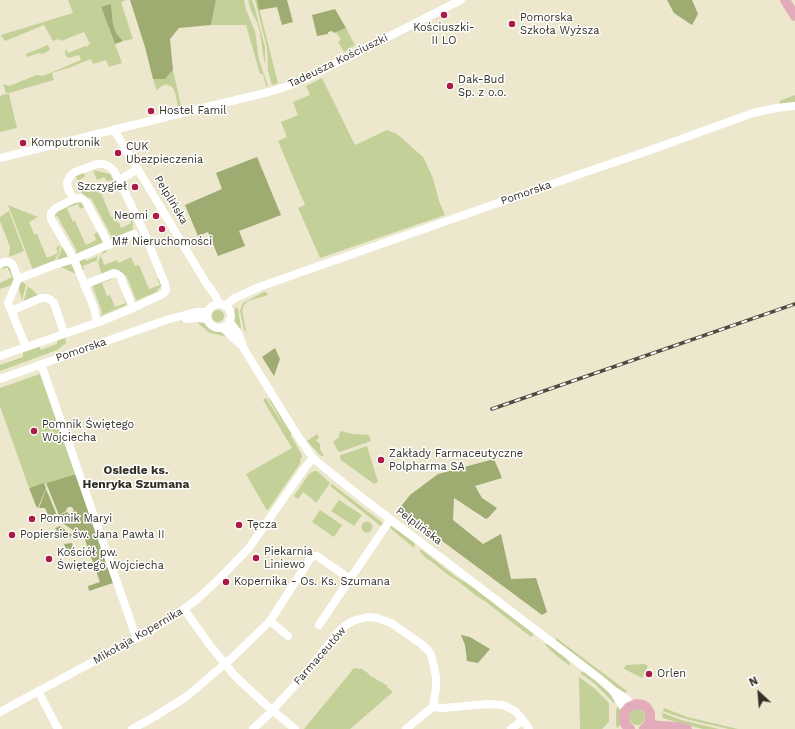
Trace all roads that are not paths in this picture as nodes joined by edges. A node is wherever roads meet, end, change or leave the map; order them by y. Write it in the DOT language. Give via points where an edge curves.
graph roads {
  1 [pos="461,0"];
  2 [pos="785,0"];
  3 [pos="795,16"];
  4 [pos="795,106"];
  5 [pos="115,129"];
  6 [pos="0,158"];
  7 [pos="138,169"];
  8 [pos="119,180"];
  9 [pos="74,199"];
  10 [pos="134,234"];
  11 [pos="109,245"];
  12 [pos="74,259"];
  13 [pos="0,264"];
  14 [pos="18,279"];
  15 [pos="84,285"];
  16 [pos="133,308"];
  17 [pos="216,310"];
  18 [pos="11,311"];
  19 [pos="97,322"];
  20 [pos="226,324"];
  21 [pos="64,333"];
  22 [pos="26,347"];
  23 [pos="0,356"];
  24 [pos="41,364"];
  25 [pos="0,378"];
  26 [pos="313,458"];
  27 [pos="390,520"];
  28 [pos="350,579"];
  29 [pos="184,609"];
  30 [pos="270,621"];
  31 [pos="319,625"];
  32 [pos="288,636"];
  33 [pos="137,638"];
  34 [pos="226,664"];
  35 [pos="38,691"];
  36 [pos="433,707"];
  37 [pos="629,707"];
  38 [pos="273,710"];
  39 [pos="0,712"];
  40 [pos="522,720"];
  41 [pos="648,723"];
  42 [pos="626,727"];
  43 [pos="683,728"];
  44 [pos="58,729"];
  45 [pos="132,729"];
  46 [pos="253,729"];
  47 [pos="295,729"];
  48 [pos="406,729"];
  49 [pos="512,729"];
  50 [pos="529,729"];
  1 -- 5 [label="street, Tadeusza Kościuszki" via="288,86"];
  2 -- 3 [label="main road"];
  4 -- 17 [label="street, Pomorska" via="753,113 259,288 232,299"];
  5 -- 6 [label="street, Tadeusza Kościuszki"];
  5 -- 7 [label="street, Pelplińska"];
  7 -- 8 [label="street"];
  7 -- 17 [label="street, Pelplińska" via="206,283"];
  8 -- 9 [label="street, Pomorska" via="114,171 104,164 75,172 67,183"];
  8 -- 16 [label="street, Pomorska" via="143,230 166,290 163,294"];
  9 -- 11 [label="street" via="80,198 86,202"];
  9 -- 12 [label="street, Pomorska" via="56,208 51,213 51,219"];
  10 -- 11 [label="street"];
  11 -- 12 [label="street"];
  12 -- 14 [label="street"];
  12 -- 15 [label="street, Pomorska"];
  13 -- 14 [label="street" via="9,262 13,265"];
  14 -- 18 [label="street" via="8,304"];
  15 -- 16 [label="street" via="117,274"];
  15 -- 19 [label="street, Pomorska"];
  16 -- 19 [label="street, Pomorska"];
  17 -- 20 [label="street, Pelplińska" via="230,318"];
  17 -- 20 [label="street, Pelplińska" via="210,324 218,328"];
  17 -- 24 [label="street, Pomorska" via="196,318 162,322"];
  18 -- 21 [label="street, Pomorska" via="41,298 51,300"];
  18 -- 22 [label="street"];
  19 -- 21 [label="street, Pomorska"];
  20 -- 26 [label="street, Pelplińska"];
  21 -- 22 [label="street, Pomorska"];
  22 -- 23 [label="street, Pomorska"];
  24 -- 25 [label="street, Pomorska"];
  24 -- 33 [label="street"];
  26 -- 27 [label="street, Pelplińska"];
  26 -- 29 [label="street, Mikołaja Kopernika" via="255,540 220,579"];
  27 -- 28 [label="street"];
  27 -- 37 [label="street, Pelplińska" via="624,697"];
  28 -- 30 [label="street" via="317,556 313,556"];
  28 -- 31 [label="street"];
  29 -- 33 [label="street, Mikołaja Kopernika"];
  29 -- 34 [label="street"];
  30 -- 32 [label="street"];
  30 -- 34 [label="street"];
  33 -- 35 [label="street, Mikołaja Kopernika"];
  34 -- 38 [label="street" via="235,676"];
  34 -- 45 [label="street" via="186,697"];
  35 -- 39 [label="street, Mikołaja Kopernika"];
  35 -- 44 [label="street"];
  36 -- 38 [label="street, Farmaceutów" via="436,682 428,650 391,623 367,617 353,621 340,630"];
  36 -- 40 [label="street" via="503,705 515,711"];
  36 -- 48 [label="street"];
  37 -- 41 [label="main road" via="640,704 648,710"];
  37 -- 42 [label="main road" via="624,717"];
  38 -- 46 [label="street, Farmaceutów"];
  38 -- 47 [label="street"];
  40 -- 49 [label="street"];
  40 -- 50 [label="street"];
  41 -- 43 [label="main road"];
}
